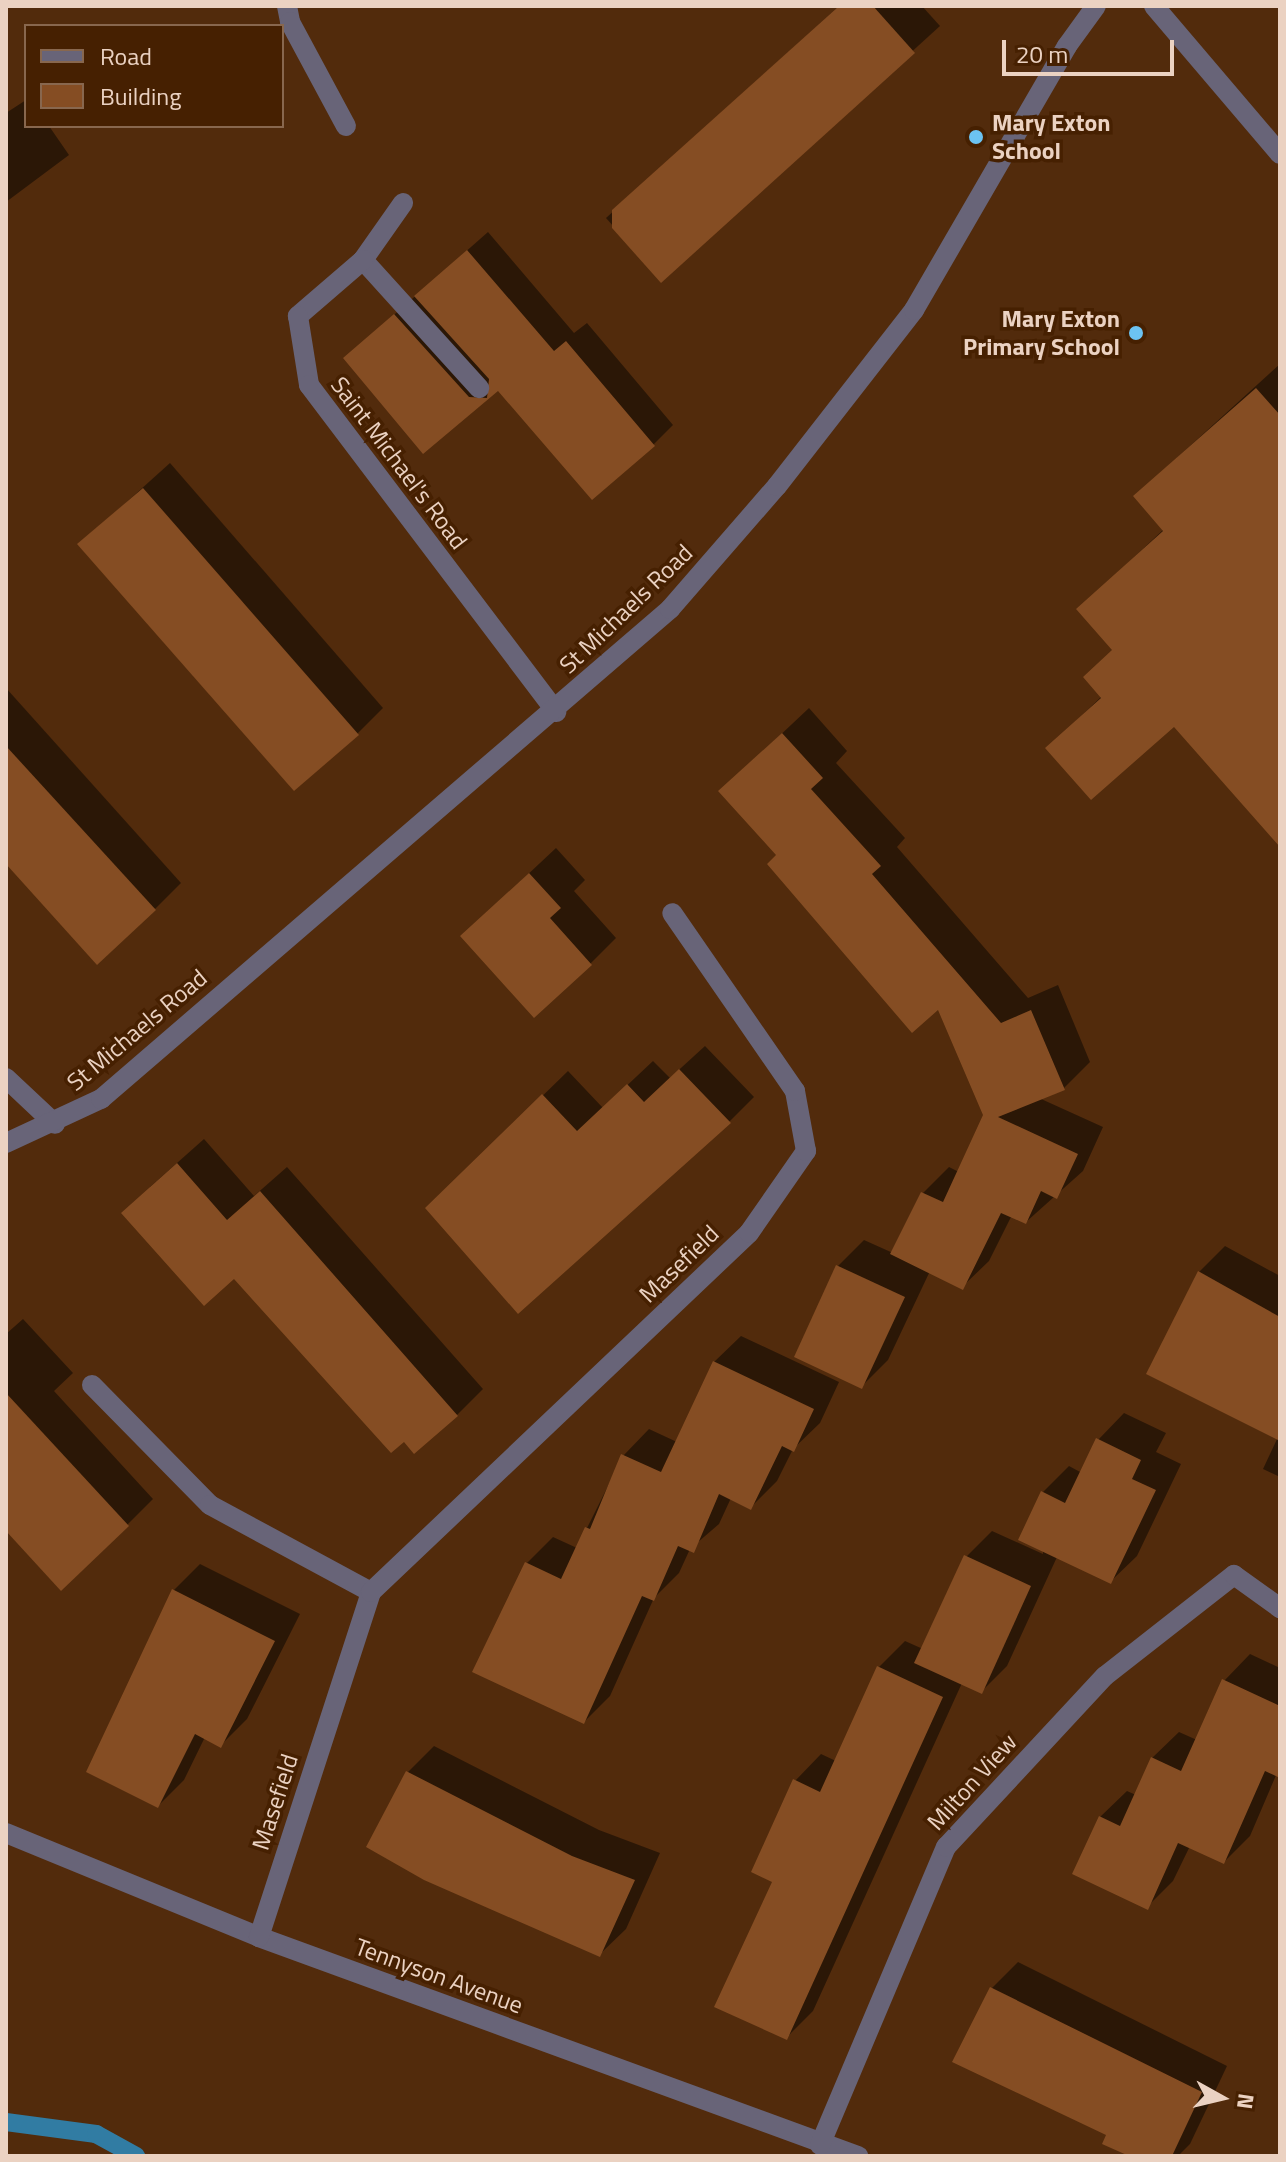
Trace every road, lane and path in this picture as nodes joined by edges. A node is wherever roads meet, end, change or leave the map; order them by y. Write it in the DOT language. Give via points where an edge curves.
graph roads {
  1 [pos="287,6"];
  2 [pos="1096,6"];
  3 [pos="1154,6"];
  4 [pos="346,126"];
  5 [pos="1280,154"];
  6 [pos="403,203"];
  7 [pos="363,260"];
  8 [pos="479,388"];
  9 [pos="556,712"];
  10 [pos="672,913"];
  11 [pos="6,1078"];
  12 [pos="55,1124"];
  13 [pos="6,1143"];
  14 [pos="92,1385"];
  15 [pos="371,1592"];
  16 [pos="1280,1608"];
  17 [pos="6,1833"];
  18 [pos="259,1937"];
  19 [pos="820,2145"];
  20 [pos="858,2156"];
  1 -- 4 [label="street" via="290,22"];
  2 -- 9 [label="street, St Michaels Road" via="1067,46 914,310 729,545 670,609"];
  3 -- 5 [label="street"];
  6 -- 7 [label="street, Saint Michael's Road"];
  7 -- 8 [label="street"];
  7 -- 9 [label="street, Saint Michael's Road" via="298,316 309,385"];
  9 -- 12 [label="street, St Michaels Road" via="101,1099"];
  10 -- 15 [label="street, Masefield" via="795,1091 806,1151 749,1233"];
  11 -- 12 [label="street"];
  12 -- 13 [label="street, St Michaels Road"];
  14 -- 15 [label="street" via="210,1505"];
  15 -- 18 [label="street, Masefield"];
  16 -- 19 [label="street, Milton View" via="1234,1575 1105,1676 946,1847"];
  17 -- 18 [label="street, Tennyson Avenue"];
  18 -- 19 [label="street, Tennyson Avenue"];
  19 -- 20 [label="street, Tennyson Avenue"];
}
